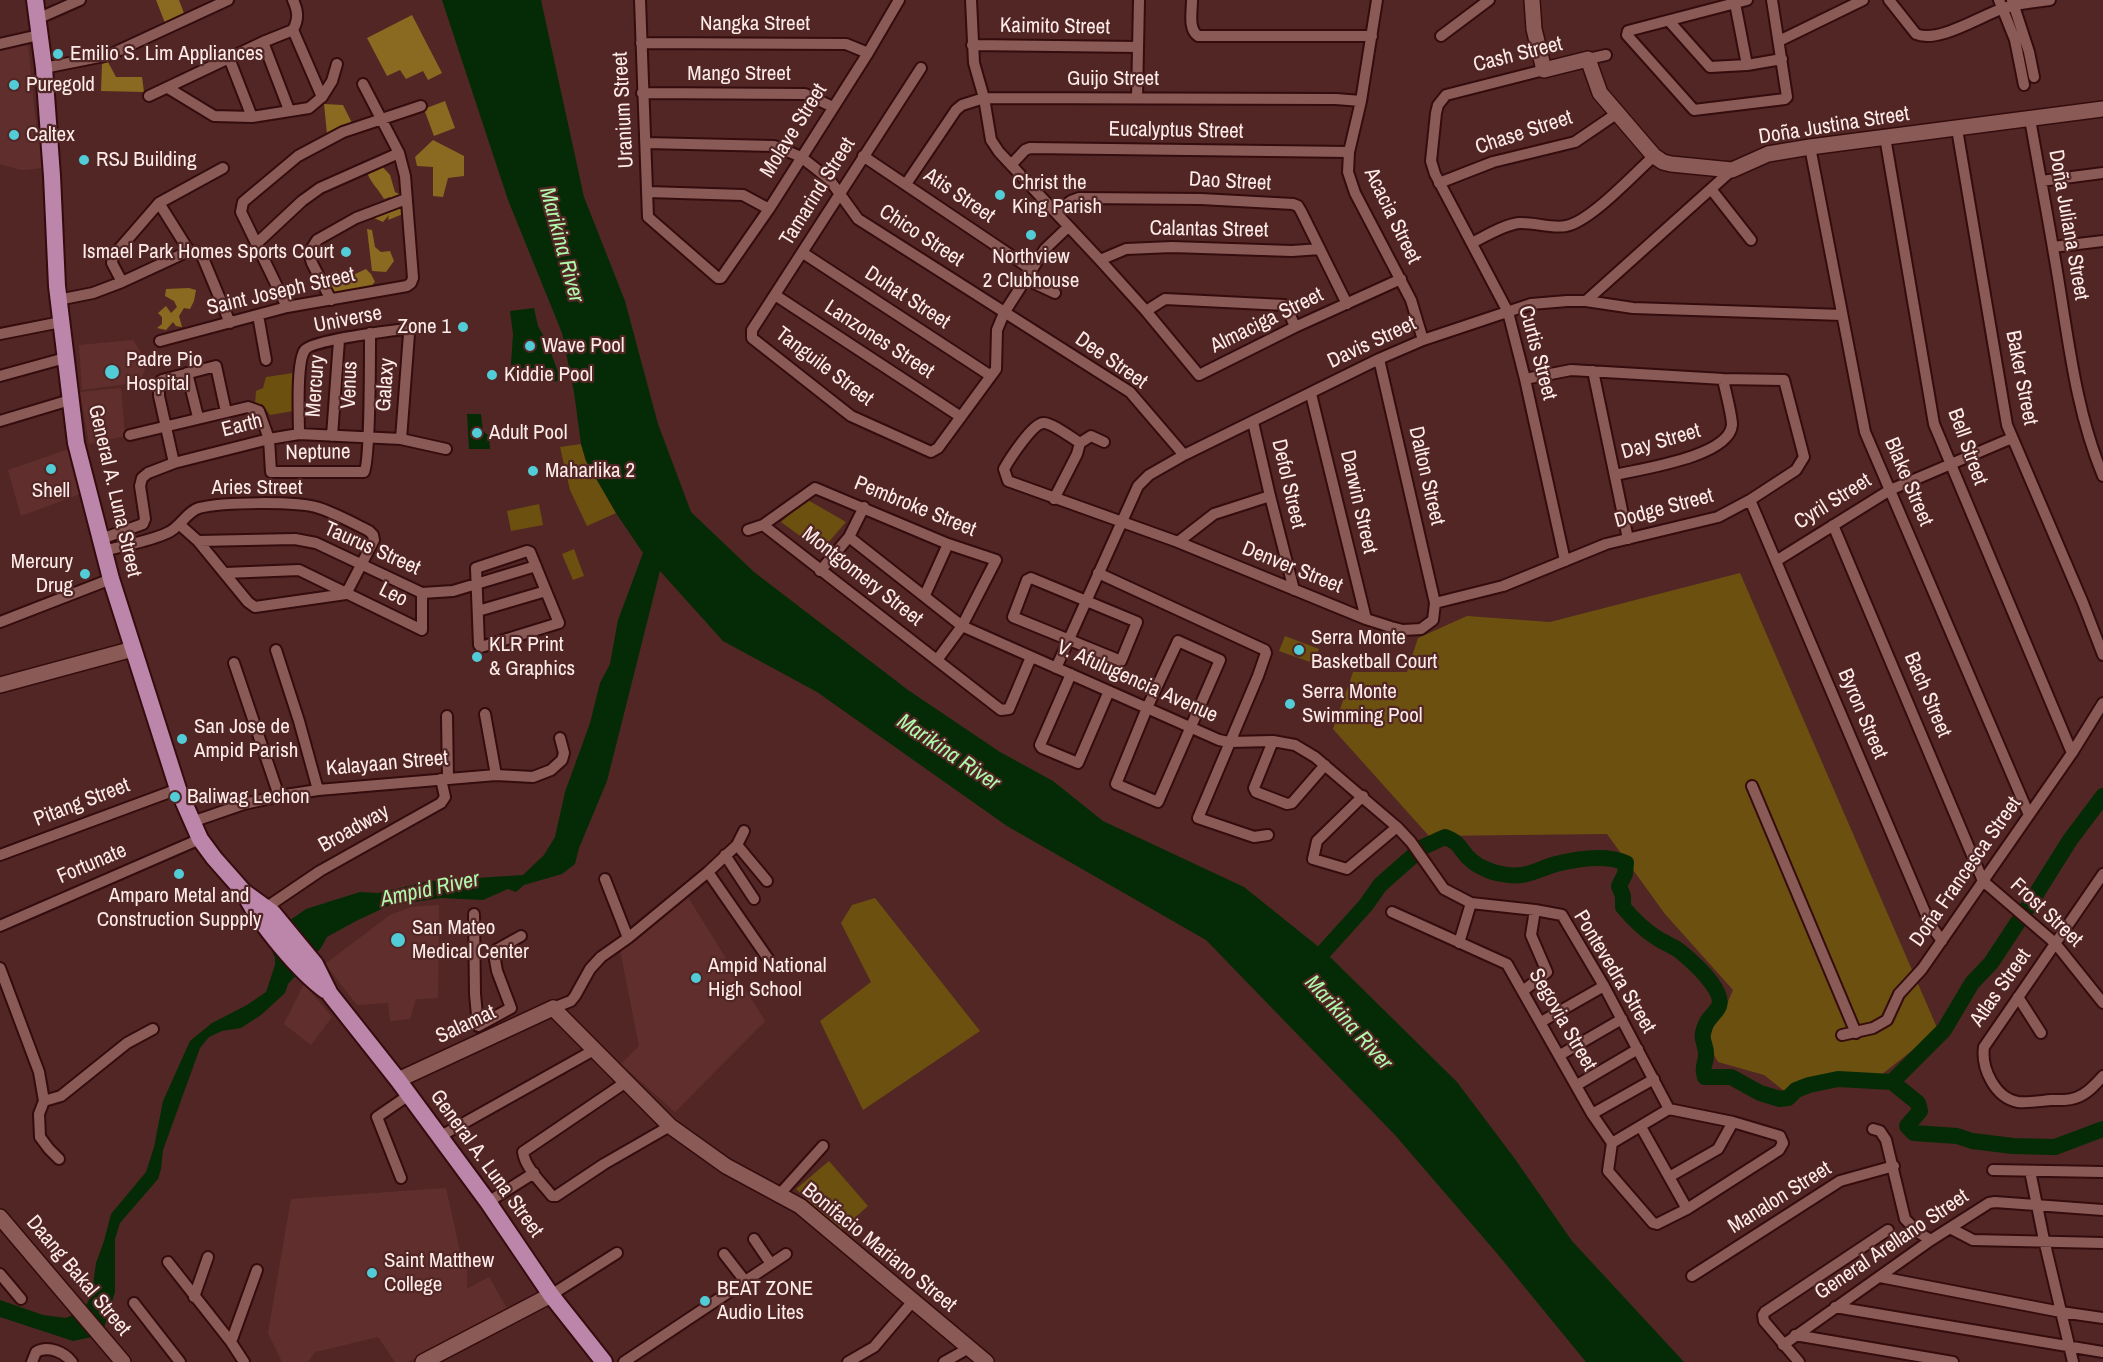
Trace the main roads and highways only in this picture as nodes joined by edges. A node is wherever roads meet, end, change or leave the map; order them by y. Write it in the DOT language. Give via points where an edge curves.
graph roads {
  1 [pos="35,0"];
  2 [pos="604,1362"];
  1 -- 2 [label="main road, General A. Luna Street" via="44,68 58,300 80,461 111,579 178,789 200,839 214,858 244,892 252,909 267,914 398,1080 551,1295"];
}
